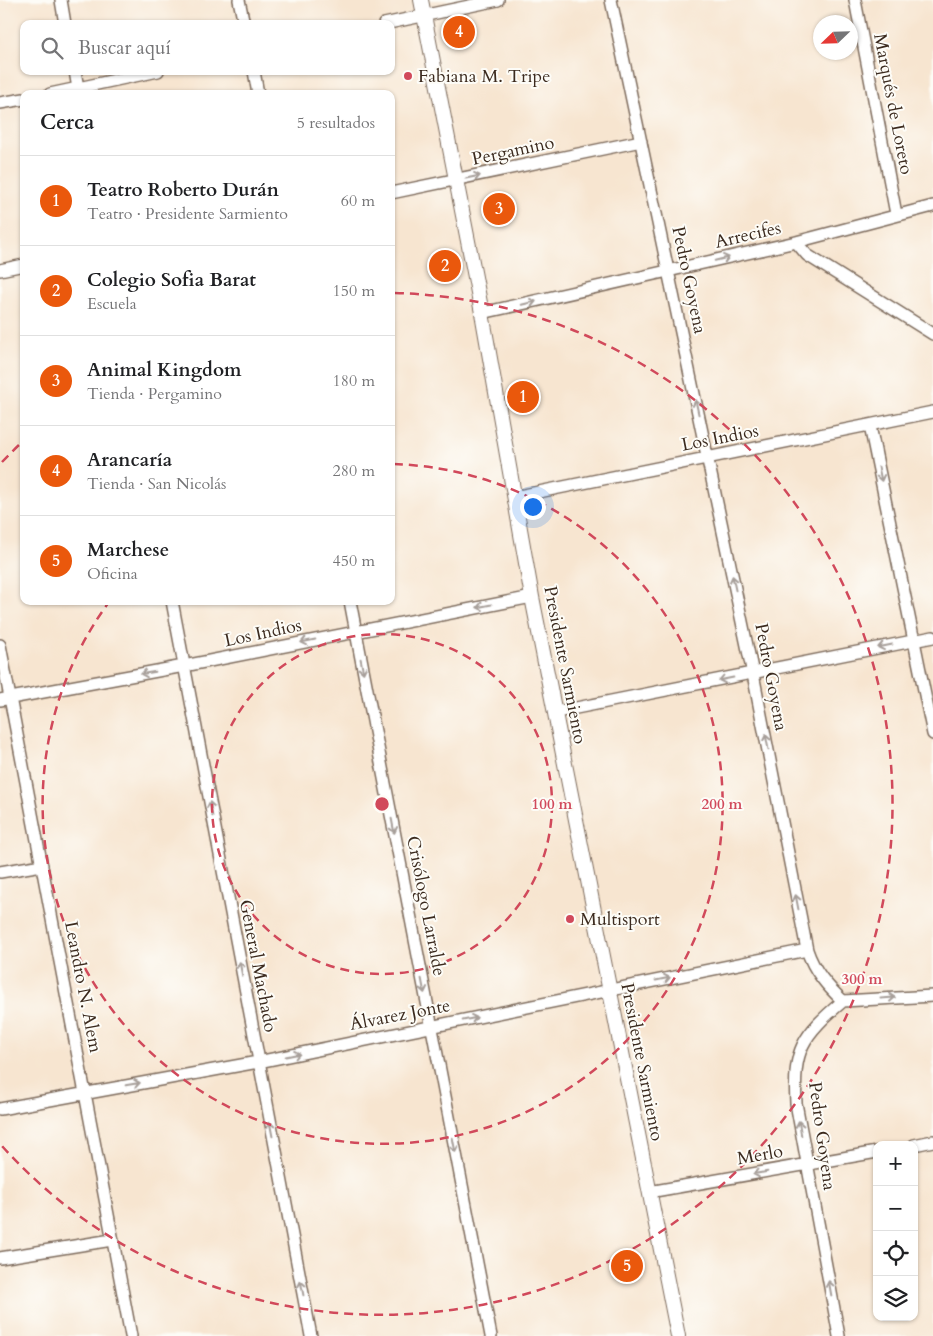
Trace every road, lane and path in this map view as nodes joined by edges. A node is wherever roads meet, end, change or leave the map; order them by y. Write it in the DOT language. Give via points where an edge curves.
graph roads {
  1 [pos="60,0"];
  2 [pos="239,0"];
  3 [pos="421,0"];
  4 [pos="498,0"];
  5 [pos="611,0"];
  6 [pos="854,0"];
  7 [pos="424,16"];
  8 [pos="64,20"];
  9 [pos="243,20"];
  10 [pos="395,22"];
  11 [pos="76,75"];
  12 [pos="142,75"];
  13 [pos="255,75"];
  14 [pos="78,90"];
  15 [pos="82,90"];
  16 [pos="257,90"];
  17 [pos="20,100"];
  18 [pos="0,103"];
  19 [pos="641,141"];
  20 [pos="455,181"];
  21 [pos="395,192"];
  22 [pos="933,206"];
  23 [pos="896,214"];
  24 [pos="796,242"];
  25 [pos="20,266"];
  26 [pos="0,270"];
  27 [pos="669,271"];
  28 [pos="482,313"];
  29 [pos="933,334"];
  30 [pos="933,412"];
  31 [pos="870,426"];
  32 [pos="708,459"];
  33 [pos="514,497"];
  34 [pos="532,597"];
  35 [pos="173,605"];
  36 [pos="351,605"];
  37 [pos="355,632"];
  38 [pos="933,637"];
  39 [pos="914,640"];
  40 [pos="0,645"];
  41 [pos="184,666"];
  42 [pos="753,674"];
  43 [pos="5,699"];
  44 [pos="556,712"];
  45 [pos="933,734"];
  46 [pos="42,865"];
  47 [pos="0,872"];
  48 [pos="807,950"];
  49 [pos="609,990"];
  50 [pos="933,996"];
  51 [pos="843,1002"];
  52 [pos="431,1027"];
  53 [pos="258,1062"];
  54 [pos="85,1093"];
  55 [pos="0,1110"];
  56 [pos="933,1141"];
  57 [pos="918,1144"];
  58 [pos="873,1153"];
  59 [pos="807,1164"];
  60 [pos="649,1192"];
  61 [pos="112,1240"];
  62 [pos="0,1258"];
  63 [pos="131,1336"];
  64 [pos="311,1336"];
  65 [pos="491,1336"];
  66 [pos="678,1336"];
  67 [pos="838,1336"];
  1 -- 8 [label="street"];
  2 -- 9 [label="street"];
  3 -- 7 [label="main road, Presidente Sarmiento"];
  4 -- 7 [label="street"];
  5 -- 19 [label="street, Pedro Goyena"];
  6 -- 23 [label="street, Marqués de Loreto"];
  7 -- 10 [label="street"];
  7 -- 20 [label="main road, Presidente Sarmiento"];
  11 -- 14 [label="street"];
  12 -- 15 [label="street"];
  13 -- 16 [label="street"];
  17 -- 18 [label="street"];
  20 -- 19 [label="street, Pergamino, one-way"];
  19 -- 27 [label="street, Pedro Goyena"];
  20 -- 21 [label="street, Pergamino"];
  20 -- 28 [label="main road, Presidente Sarmiento"];
  22 -- 23 [label="street, Arrecifes"];
  23 -- 24 [label="street, Arrecifes"];
  27 -- 24 [label="street, Arrecifes, one-way"];
  24 -- 29 [label="street" via="807,255"];
  25 -- 26 [label="street"];
  28 -- 27 [label="street, Arrecifes, one-way"];
  32 -- 27 [label="street, Pedro Goyena, one-way"];
  28 -- 33 [label="main road, Presidente Sarmiento"];
  30 -- 31 [label="street, Los Indios"];
  31 -- 32 [label="street, Los Indios"];
  31 -- 39 [label="street, one-way"];
  32 -- 33 [label="street, Los Indios"];
  42 -- 32 [label="street, Pedro Goyena, one-way"];
  33 -- 34 [label="main road, Presidente Sarmiento"];
  34 -- 37 [label="street, Los Indios, one-way"];
  34 -- 44 [label="main road, Presidente Sarmiento"];
  35 -- 41 [label="street, General Machado"];
  36 -- 37 [label="street, Crisólogo Larralde"];
  37 -- 41 [label="street, Los Indios, one-way"];
  37 -- 52 [label="street, Crisólogo Larralde, one-way"];
  38 -- 39 [label="street"];
  39 -- 42 [label="street, one-way"];
  39 -- 45 [label="street"];
  40 -- 43 [label="street, Leandro N. Alem"];
  41 -- 43 [label="street, Los Indios, one-way"];
  53 -- 41 [label="street, General Machado, one-way"];
  42 -- 44 [label="street, one-way"];
  48 -- 42 [label="street, Pedro Goyena, one-way"];
  43 -- 46 [label="street, Leandro N. Alem"];
  44 -- 49 [label="main road, Presidente Sarmiento"];
  46 -- 47 [label="street"];
  46 -- 54 [label="street, Leandro N. Alem"];
  49 -- 48 [label="street, Álvarez Jonte, one-way"];
  48 -- 51 [label="street, Pedro Goyena" via="822,980"];
  52 -- 49 [label="street, Álvarez Jonte, one-way"];
  49 -- 60 [label="main road, Presidente Sarmiento"];
  51 -- 50 [label="street, one-way"];
  59 -- 51 [label="street, Pedro Goyena, one-way" via="796,1103 796,1060 808,1034"];
  53 -- 52 [label="street, Álvarez Jonte, one-way"];
  52 -- 65 [label="street, Crisólogo Larralde, one-way"];
  54 -- 53 [label="street, Álvarez Jonte, one-way"];
  64 -- 53 [label="street, General Machado, one-way"];
  54 -- 55 [label="street, Álvarez Jonte"];
  54 -- 61 [label="street, Leandro N. Alem"];
  56 -- 57 [label="street"];
  58 -- 59 [label="street, Merlo"];
  59 -- 60 [label="street, Merlo, one-way"];
  67 -- 59 [label="street, Pedro Goyena, one-way"];
  60 -- 66 [label="main road, Presidente Sarmiento"];
  61 -- 62 [label="street"];
  61 -- 63 [label="street, Leandro N. Alem"];
}
